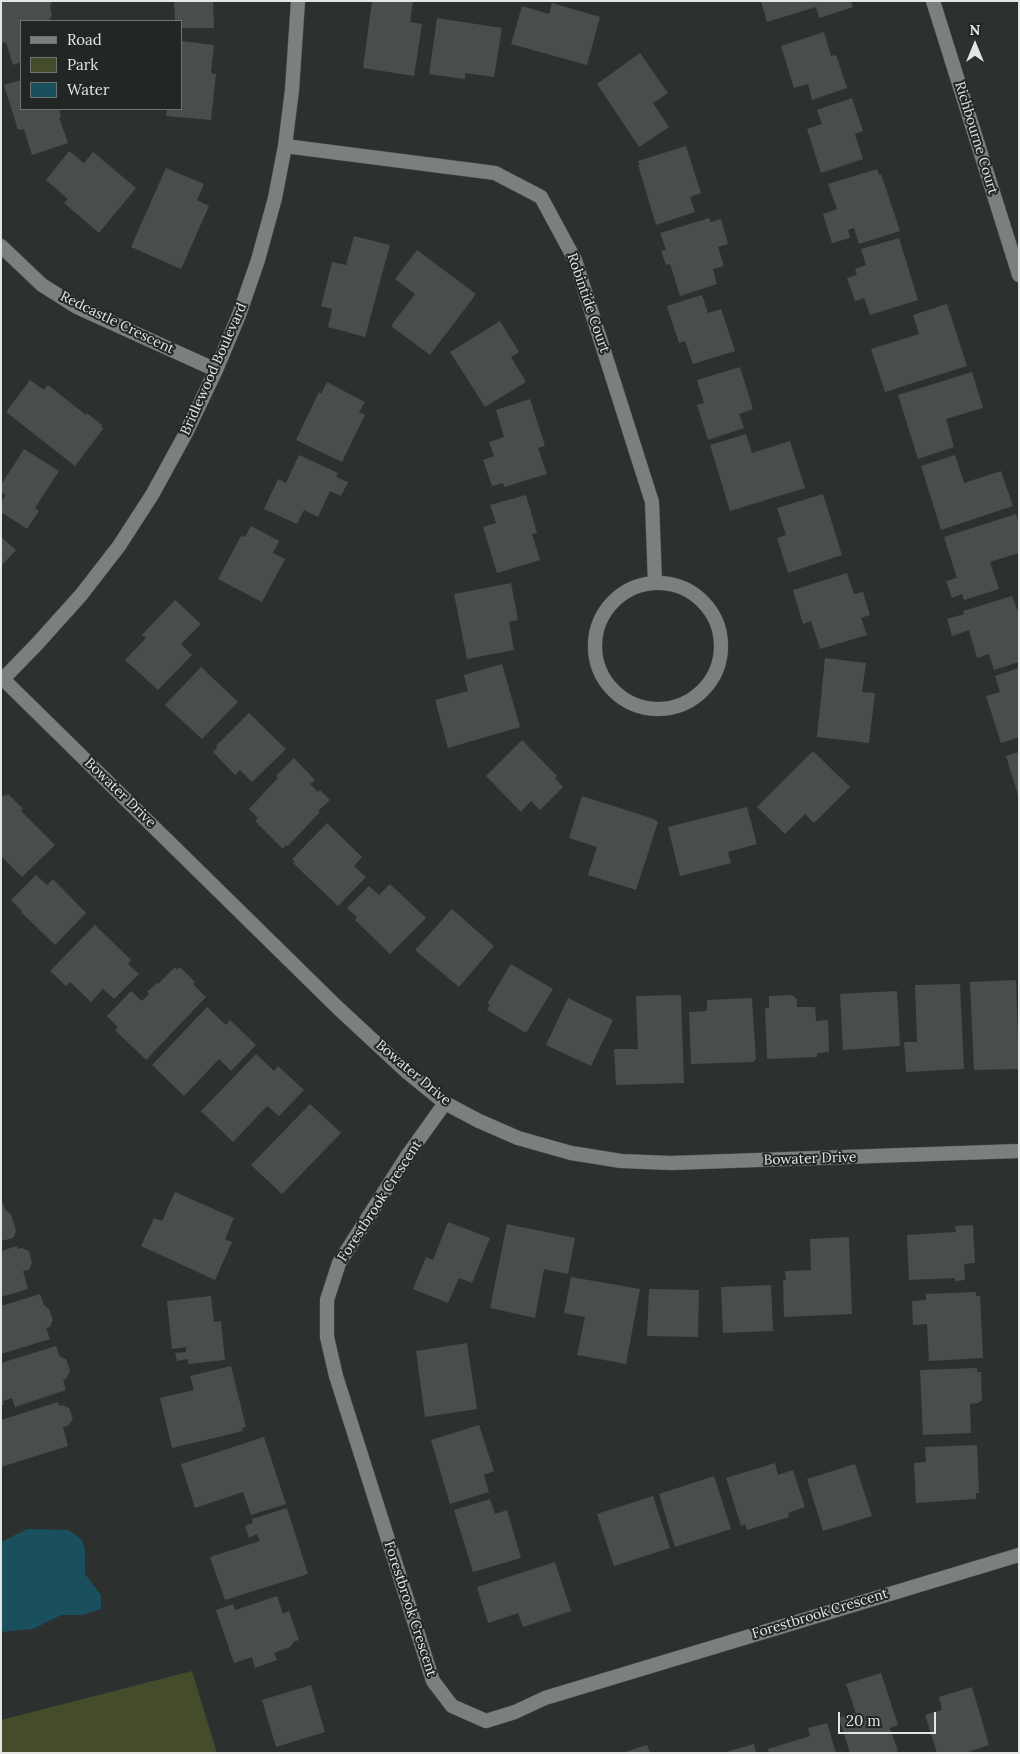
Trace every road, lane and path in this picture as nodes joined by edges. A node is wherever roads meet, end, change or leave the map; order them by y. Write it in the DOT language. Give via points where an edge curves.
graph roads {
  1 [pos="298,1"];
  2 [pos="933,1"];
  3 [pos="285,146"];
  4 [pos="1,246"];
  5 [pos="1019,275"];
  6 [pos="216,370"];
  7 [pos="655,583"];
  8 [pos="2,680"];
  9 [pos="445,1103"];
  10 [pos="1019,1151"];
  11 [pos="1019,1555"];
  1 -- 3 [label="street, Bridlewood Boulevard"];
  2 -- 5 [label="street, Richbourne Court"];
  3 -- 6 [label="street, Bridlewood Boulevard" via="258,260"];
  3 -- 7 [label="street, Robintide Court" via="495,173 541,197 575,260 652,502"];
  4 -- 6 [label="street, Redcastle Crescent" via="42,285 77,307"];
  6 -- 8 [label="street, Bridlewood Boulevard" via="182,441 119,546 81,595"];
  7 -- 7 [label="street" via="636,587 605,611 597,629 594,648 598,668 622,698 640,707 662,710 683,704 701,692 714,675 721,654 720,632 711,612 697,596 677,586"];
  8 -- 9 [label="street, Bowater Drive" via="338,1006"];
  9 -- 10 [label="street, Bowater Drive" via="518,1138 571,1153 622,1161 681,1163"];
  9 -- 11 [label="street, Forestbrook Crescent" via="339,1263 327,1300 327,1337 336,1376 433,1681 452,1706 486,1721 545,1698"];
}
